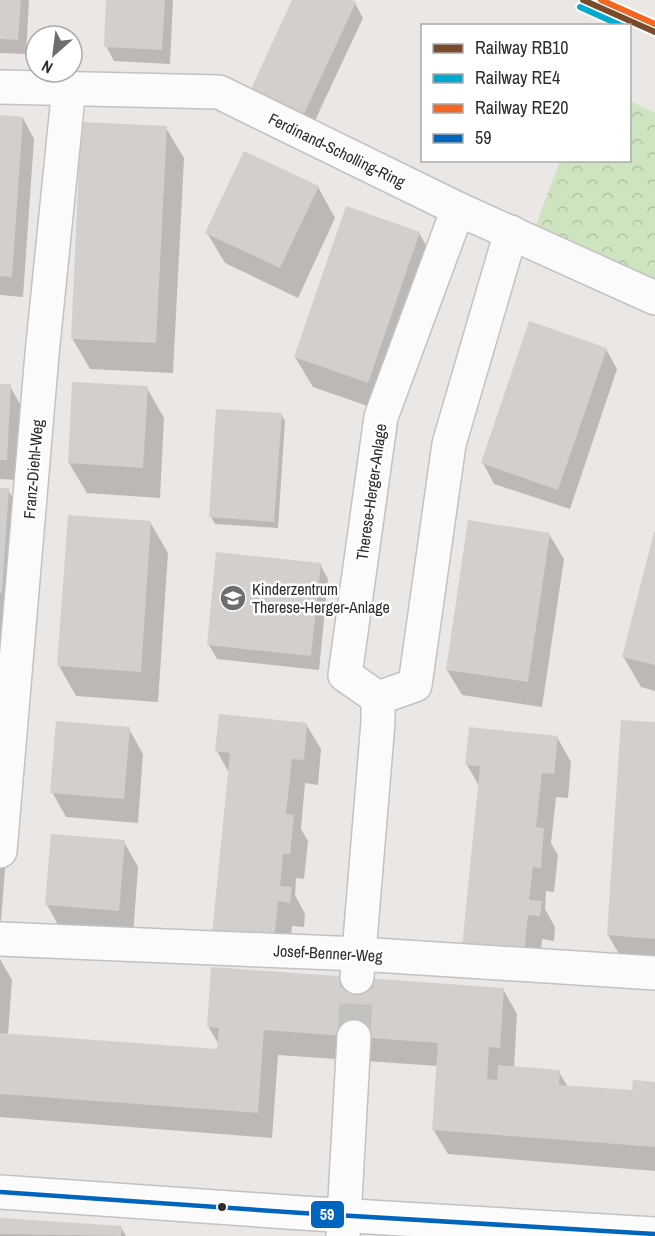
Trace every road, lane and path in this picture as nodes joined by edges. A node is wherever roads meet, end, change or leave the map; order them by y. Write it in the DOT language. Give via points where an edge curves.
graph roads {
  1 [pos="0,87"];
  2 [pos="69,87"];
  3 [pos="458,209"];
  4 [pos="511,232"];
  5 [pos="655,298"];
  6 [pos="378,698"];
  7 [pos="0,851"];
  8 [pos="0,939"];
  9 [pos="358,965"];
  10 [pos="655,973"];
  11 [pos="354,1037"];
  12 [pos="0,1192"];
  13 [pos="344,1226"];
  14 [pos="655,1234"];
  1 -- 2 [label="street, Ferdinand-Scholling-Ring"];
  2 -- 3 [label="street, Ferdinand-Scholling-Ring" via="219,92"];
  2 -- 7 [label="street, Franz-Diehl-Weg"];
  3 -- 4 [label="street, Ferdinand-Scholling-Ring"];
  3 -- 6 [label="street, Therese-Herger-Anlage" via="381,417 345,675"];
  4 -- 5 [label="street, Ferdinand-Scholling-Ring"];
  4 -- 6 [label="street" via="448,444 415,685"];
  6 -- 9 [label="street"];
  8 -- 9 [label="street, Josef-Benner-Weg"];
  9 -- 10 [label="street, Josef-Benner-Weg"];
  11 -- 13 [label="street"];
  12 -- 13 [label="street"];
  13 -- 14 [label="street"];
}
